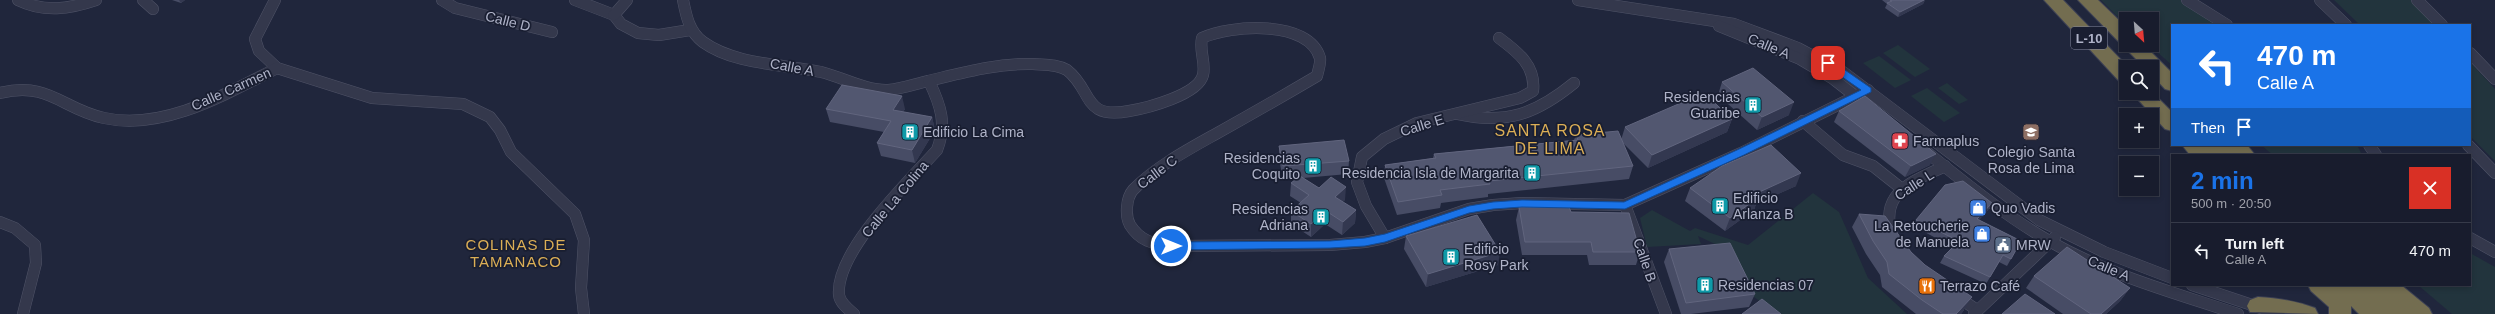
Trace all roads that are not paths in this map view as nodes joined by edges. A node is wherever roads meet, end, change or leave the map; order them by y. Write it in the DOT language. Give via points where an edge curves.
graph roads {
  1 [pos="18,0"];
  2 [pos="96,0"];
  3 [pos="143,0"];
  4 [pos="275,0"];
  5 [pos="442,0"];
  6 [pos="575,0"];
  7 [pos="627,0"];
  8 [pos="683,0"];
  9 [pos="1578,0"];
  10 [pos="2052,0"];
  11 [pos="2069,0"];
  12 [pos="2087,0"];
  13 [pos="2186,0"];
  14 [pos="2320,0"];
  15 [pos="2417,0"];
  16 [pos="153,9"];
  17 [pos="614,15"];
  18 [pos="1710,21"];
  19 [pos="2224,24"];
  20 [pos="2345,24"];
  21 [pos="2441,24"];
  22 [pos="690,30"];
  23 [pos="2119,31"];
  24 [pos="552,32"];
  25 [pos="1499,38"];
  26 [pos="2140,52"];
  27 [pos="2471,55"];
  28 [pos="2128,60"];
  29 [pos="277,68"];
  30 [pos="2119,69"];
  31 [pos="2495,79"];
  32 [pos="929,82"];
  33 [pos="1574,83"];
  34 [pos="2171,83"];
  35 [pos="1868,90"];
  36 [pos="2159,91"];
  37 [pos="0,93"];
  38 [pos="1856,96"];
  39 [pos="2149,100"];
  40 [pos="2171,103"];
  41 [pos="1868,106"];
  42 [pos="1457,114"];
  43 [pos="1803,121"];
  44 [pos="2171,123"];
  45 [pos="1915,143"];
  46 [pos="2193,146"];
  47 [pos="2214,146"];
  48 [pos="2235,146"];
  49 [pos="2469,146"];
  50 [pos="2201,154"];
  51 [pos="2222,154"];
  52 [pos="2243,154"];
  53 [pos="1944,166"];
  54 [pos="2495,172"];
  55 [pos="1902,189"];
  56 [pos="1625,205"];
  57 [pos="0,222"];
  58 [pos="2059,231"];
  59 [pos="1385,238"];
  60 [pos="2471,239"];
  61 [pos="2051,242"];
  62 [pos="1899,246"];
  63 [pos="2495,252"];
  64 [pos="2171,278"];
  65 [pos="2195,286"];
  66 [pos="2320,286"];
  67 [pos="2342,286"];
  68 [pos="2365,286"];
  69 [pos="2387,286"];
  70 [pos="1948,290"];
  71 [pos="2258,306"];
  72 [pos="1976,312"];
  73 [pos="23,314"];
  74 [pos="584,314"];
  75 [pos="854,314"];
  76 [pos="1666,314"];
  77 [pos="2238,314"];
  78 [pos="2279,314"];
  79 [pos="2307,314"];
  80 [pos="2340,314"];
  81 [pos="2374,314"];
  82 [pos="2397,314"];
  83 [pos="2421,314"];
  1 -- 2 [label="street" via="47,11"];
  3 -- 16 [label="street"];
  4 -- 29 [label="street" via="255,39 259,51"];
  5 -- 24 [label="street, Calle D" via="455,8"];
  6 -- 17 [label="street"];
  7 -- 17 [label="street"];
  8 -- 22 [label="street"];
  9 -- 18 [label="street, Calle A"];
  10 -- 30 [label="highway, L-10"];
  11 -- 28 [label="highway, L-10"];
  12 -- 23 [label="highway, L-10"];
  13 -- 19 [label="street"];
  14 -- 20 [label="street"];
  15 -- 21 [label="street"];
  17 -- 22 [label="street" via="626,27 643,34 662,36"];
  18 -- 35 [label="street, Calle A" via="1734,24 1780,40 1828,63"];
  18 -- 38 [label="street, Calle A" via="1800,59"];
  22 -- 32 [label="street, Calle A" via="703,42 724,54 835,76 874,89 888,90"];
  25 -- 42 [label="street, Calle E" via="1514,49 1532,71 1535,81 1533,91 1520,98"];
  26 -- 34 [label="highway"];
  27 -- 31 [label="street"];
  29 -- 37 [label="street, Calle Carmen" via="204,102 139,120 106,118 90,114 39,91 14,90"];
  29 -- 74 [label="street" via="372,98 463,104 490,117 511,152 575,214 581,224 585,235 582,292"];
  32 -- 59 [label="street, Calle C" via="984,69 1052,65 1070,72 1093,106 1104,112 1131,111 1176,96 1201,83 1204,76 1200,44 1207,34 1237,28 1274,30 1293,35 1312,42 1317,47 1322,62 1317,76 1220,131 1142,180 1132,190 1127,202 1128,222 1142,239 1171,246 1330,245"];
  32 -- 75 [label="street, Calle La Colina" via="942,110 945,123 943,136 937,150 862,237 844,267 839,295 845,307"];
  33 -- 42 [label="street, Calle E" via="1555,100 1529,113 1505,118 1476,119"];
  35 -- 38 [label="street, Calle C"];
  35 -- 58 [label="street, Calle A" via="2015,204"];
  36 -- 40 [label="highway"];
  38 -- 41 [label="street, Calle A"];
  38 -- 43 [label="street, Calle C"];
  39 -- 44 [label="highway"];
  42 -- 59 [label="street, Calle E" via="1399,130 1362,157 1357,182 1366,206"];
  43 -- 55 [label="street" via="1843,155 1873,166"];
  43 -- 56 [label="street, Calle C"];
  45 -- 53 [label="street, Calle A"];
  46 -- 50 [label="highway"];
  47 -- 51 [label="highway"];
  48 -- 52 [label="highway"];
  49 -- 54 [label="street"];
  53 -- 55 [label="street, Calle L"];
  53 -- 61 [label="street, Calle A" via="2005,213"];
  55 -- 62 [label="street, Calle L" via="1892,198 1888,217 1890,230"];
  56 -- 59 [label="street, Calle C" via="1493,205 1469,210"];
  56 -- 76 [label="street, Calle B" via="1652,283"];
  57 -- 73 [label="street" via="15,228 35,245 36,264"];
  58 -- 61 [label="street"];
  58 -- 64 [label="street, Calle A" via="2120,260"];
  60 -- 63 [label="street"];
  61 -- 72 [label="street"];
  61 -- 77 [label="street, Calle A" via="2122,274"];
  65 -- 71 [label="street"];
  66 -- 80 [label="highway" via="2341,306"];
  67 -- 81 [label="highway"];
  68 -- 82 [label="highway"];
  69 -- 83 [label="highway"];
  70 -- 72 [label="street"];
  71 -- 78 [label="street"];
  71 -- 79 [label="highway" via="2281,307"];
}
